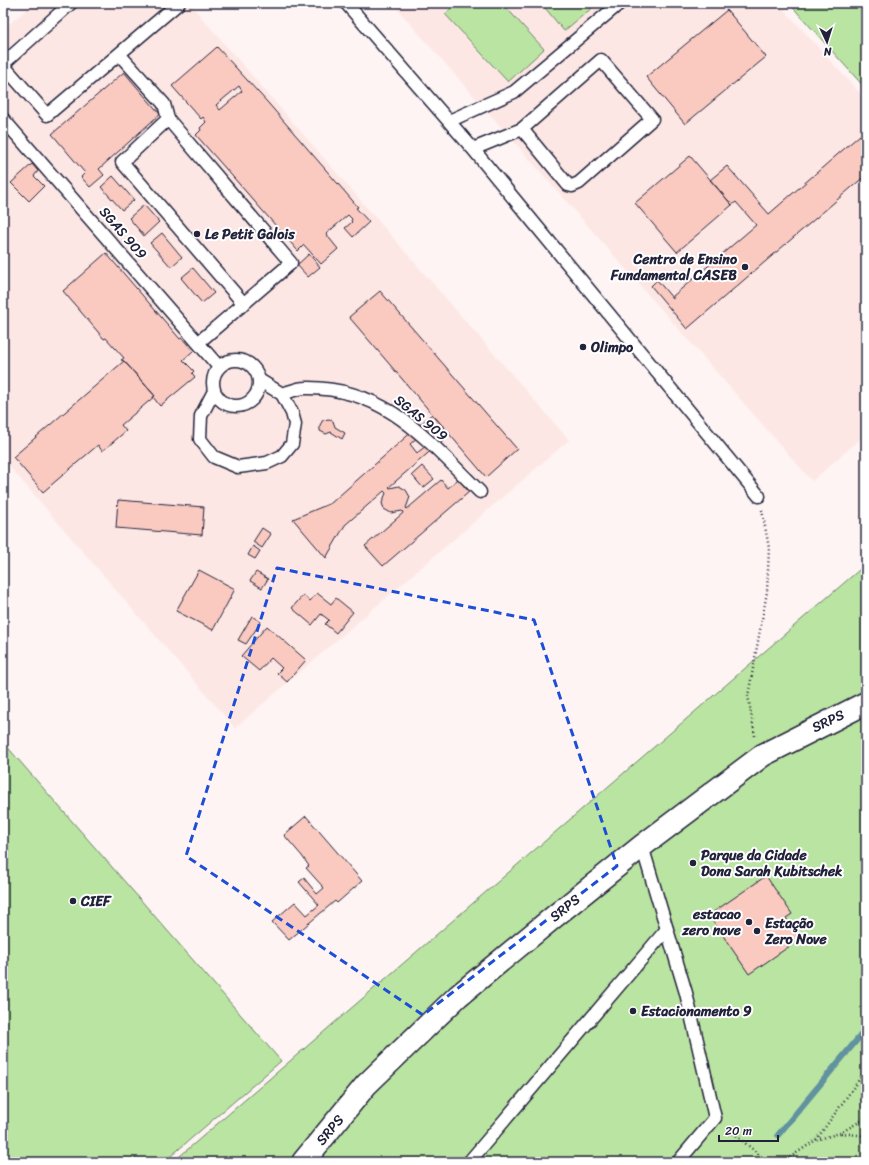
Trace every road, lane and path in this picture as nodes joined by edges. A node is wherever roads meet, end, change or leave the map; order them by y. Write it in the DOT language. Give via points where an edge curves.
graph roads {
  1 [pos="71,3"];
  2 [pos="179,3"];
  3 [pos="346,3"];
  4 [pos="620,3"];
  5 [pos="119,54"];
  6 [pos="3,64"];
  7 [pos="3,119"];
  8 [pos="168,119"];
  9 [pos="449,121"];
  10 [pos="522,129"];
  11 [pos="473,149"];
  12 [pos="244,304"];
  13 [pos="199,342"];
  14 [pos="219,367"];
  15 [pos="259,380"];
  16 [pos="214,391"];
  17 [pos="282,394"];
  18 [pos="480,492"];
  19 [pos="760,496"];
  20 [pos="866,703"];
  21 [pos="763,755"];
  22 [pos="642,846"];
  23 [pos="667,929"];
  24 [pos="866,1070"];
  25 [pos="715,1118"];
  26 [pos="866,1118"];
  27 [pos="840,1133"];
  28 [pos="866,1136"];
  29 [pos="816,1140"];
  30 [pos="303,1162"];
  31 [pos="469,1162"];
  32 [pos="678,1162"];
  33 [pos="768,1162"];
  34 [pos="783,1162"];
  1 -- 6 [label="lane"];
  2 -- 5 [label="lane"];
  3 -- 9 [label="lane"];
  4 -- 9 [label="lane" via="514,92"];
  5 -- 6 [label="lane" via="47,115"];
  5 -- 8 [label="lane" via="164,104"];
  7 -- 13 [label="lane, SGAS 909"];
  8 -- 12 [label="lane" via="122,162"];
  8 -- 12 [label="lane" via="291,264"];
  9 -- 11 [label="lane"];
  10 -- 10 [label="lane" via="601,60 652,119 579,183 572,186 568,185"];
  10 -- 11 [label="lane"];
  11 -- 19 [label="lane"];
  12 -- 13 [label="lane"];
  13 -- 14 [label="lane, SGAS 909"];
  14 -- 15 [label="lane" via="226,362 243,361 251,365"];
  14 -- 16 [label="lane" via="213,382"];
  15 -- 16 [label="lane" via="256,396 242,405 225,404"];
  15 -- 17 [label="lane"];
  16 -- 17 [label="lane" via="201,416 200,439 214,457 238,467 282,456 292,444 295,424"];
  17 -- 18 [label="lane, SGAS 909" via="304,388 330,390 381,405 427,440"];
  19 -- 21 [label="path" via="769,548 767,592 748,696 755,735"];
  20 -- 21 [label="main road, SRPS"];
  21 -- 22 [label="main road, SRPS"];
  22 -- 23 [label="lane"];
  22 -- 30 [label="main road, SRPS" via="458,996 366,1085"];
  23 -- 25 [label="lane" via="686,993"];
  23 -- 31 [label="lane"];
  24 -- 29 [label="path"];
  25 -- 32 [label="lane"];
  25 -- 33 [label="path"];
  26 -- 27 [label="path"];
  27 -- 28 [label="path"];
  27 -- 29 [label="path"];
  29 -- 34 [label="path"];
}
